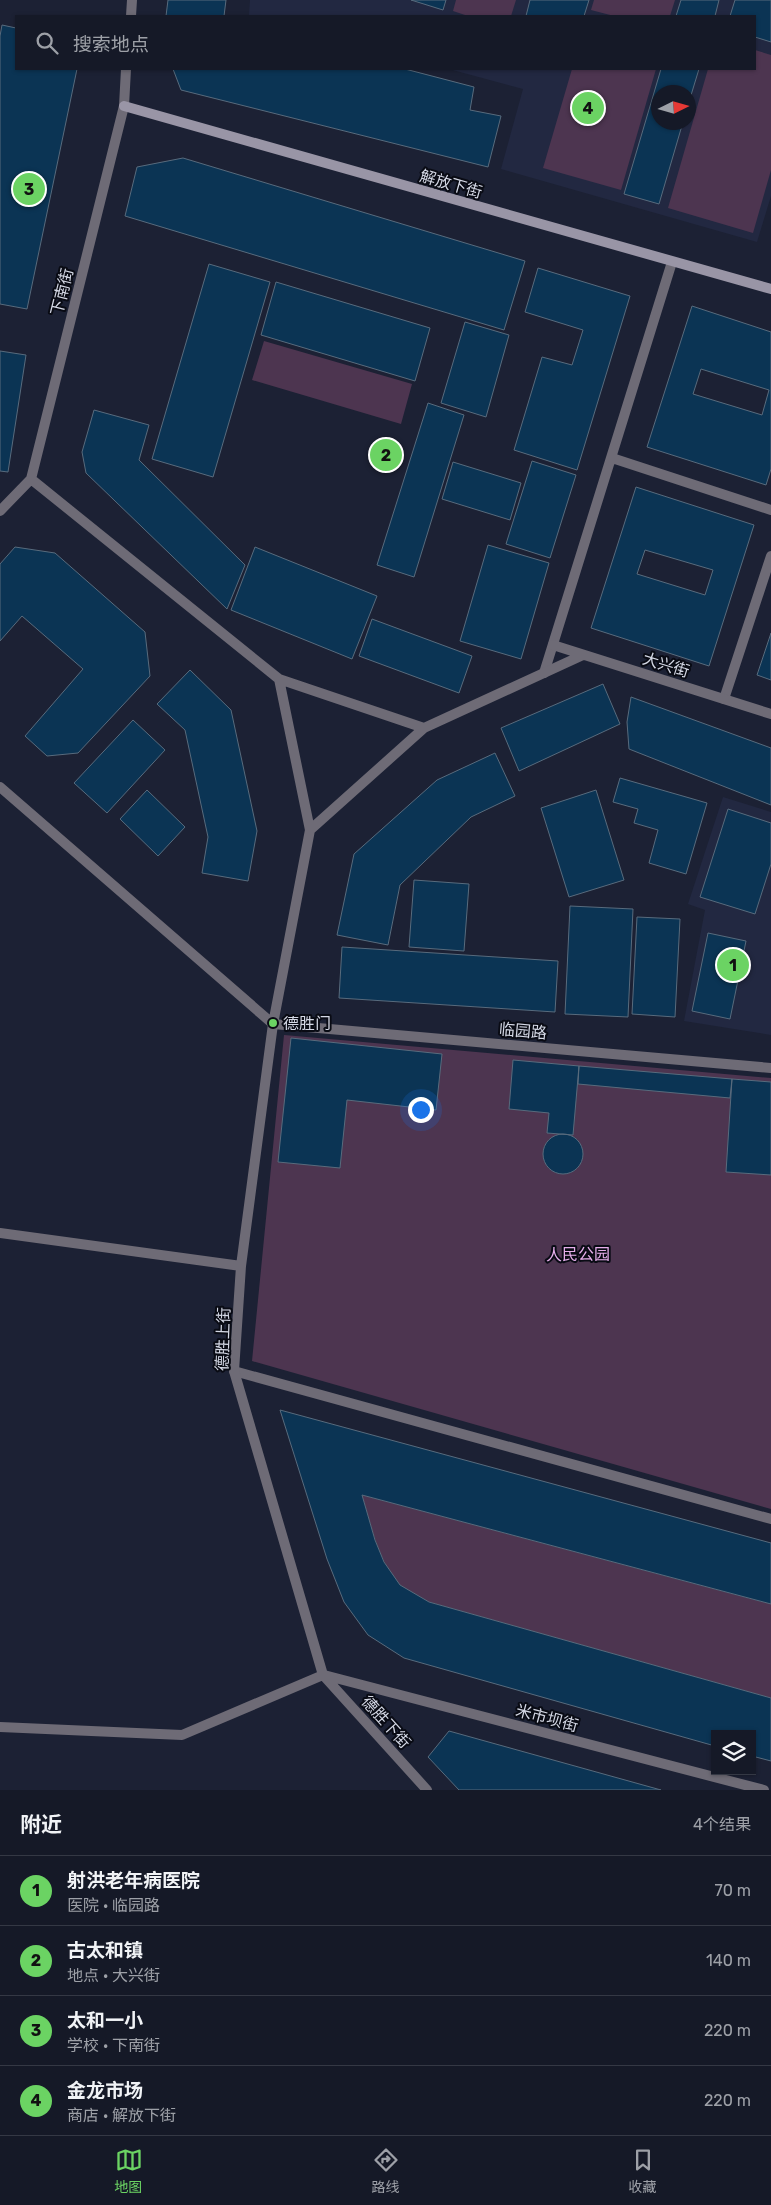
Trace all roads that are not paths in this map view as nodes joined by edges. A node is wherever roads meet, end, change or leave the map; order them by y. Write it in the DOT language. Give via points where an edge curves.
graph roads {
  1 [pos="132,0"];
  2 [pos="131,15"];
  3 [pos="126,70"];
  4 [pos="124,106"];
  5 [pos="672,262"];
  6 [pos="771,289"];
  7 [pos="612,458"];
  8 [pos="31,479"];
  9 [pos="771,510"];
  10 [pos="0,511"];
  11 [pos="771,556"];
  12 [pos="553,645"];
  13 [pos="583,655"];
  14 [pos="544,673"];
  15 [pos="278,679"];
  16 [pos="724,699"];
  17 [pos="771,714"];
  18 [pos="424,728"];
  19 [pos="0,787"];
  20 [pos="310,830"];
  21 [pos="273,1024"];
  22 [pos="771,1068"];
  23 [pos="0,1233"];
  24 [pos="241,1266"];
  25 [pos="234,1371"];
  26 [pos="771,1519"];
  27 [pos="323,1675"];
  28 [pos="0,1727"];
  29 [pos="427,1790"];
  30 [pos="764,1790"];
  1 -- 2 [label="street"];
  3 -- 4 [label="street, 下南街"];
  4 -- 5 [label="street, 解放下街"];
  4 -- 8 [label="street, 下南街"];
  5 -- 6 [label="street, 解放下街"];
  5 -- 7 [label="street"];
  7 -- 9 [label="street"];
  7 -- 12 [label="street"];
  8 -- 10 [label="street"];
  8 -- 15 [label="street"];
  11 -- 16 [label="street"];
  12 -- 13 [label="street, 大兴街"];
  12 -- 14 [label="street"];
  13 -- 14 [label="street"];
  13 -- 16 [label="street, 大兴街"];
  14 -- 18 [label="street"];
  15 -- 18 [label="street"];
  15 -- 20 [label="street"];
  16 -- 17 [label="street, 大兴街"];
  18 -- 20 [label="street"];
  19 -- 21 [label="street"];
  20 -- 21 [label="street, 德胜上街"];
  21 -- 22 [label="street, 临园路"];
  21 -- 24 [label="street, 德胜上街"];
  23 -- 24 [label="street"];
  24 -- 25 [label="street, 德胜上街"];
  25 -- 26 [label="street"];
  25 -- 27 [label="street, 德胜上街"];
  27 -- 28 [label="street" via="182,1736"];
  27 -- 29 [label="street, 德胜下街"];
  27 -- 30 [label="street, 米市坝街"];
}
